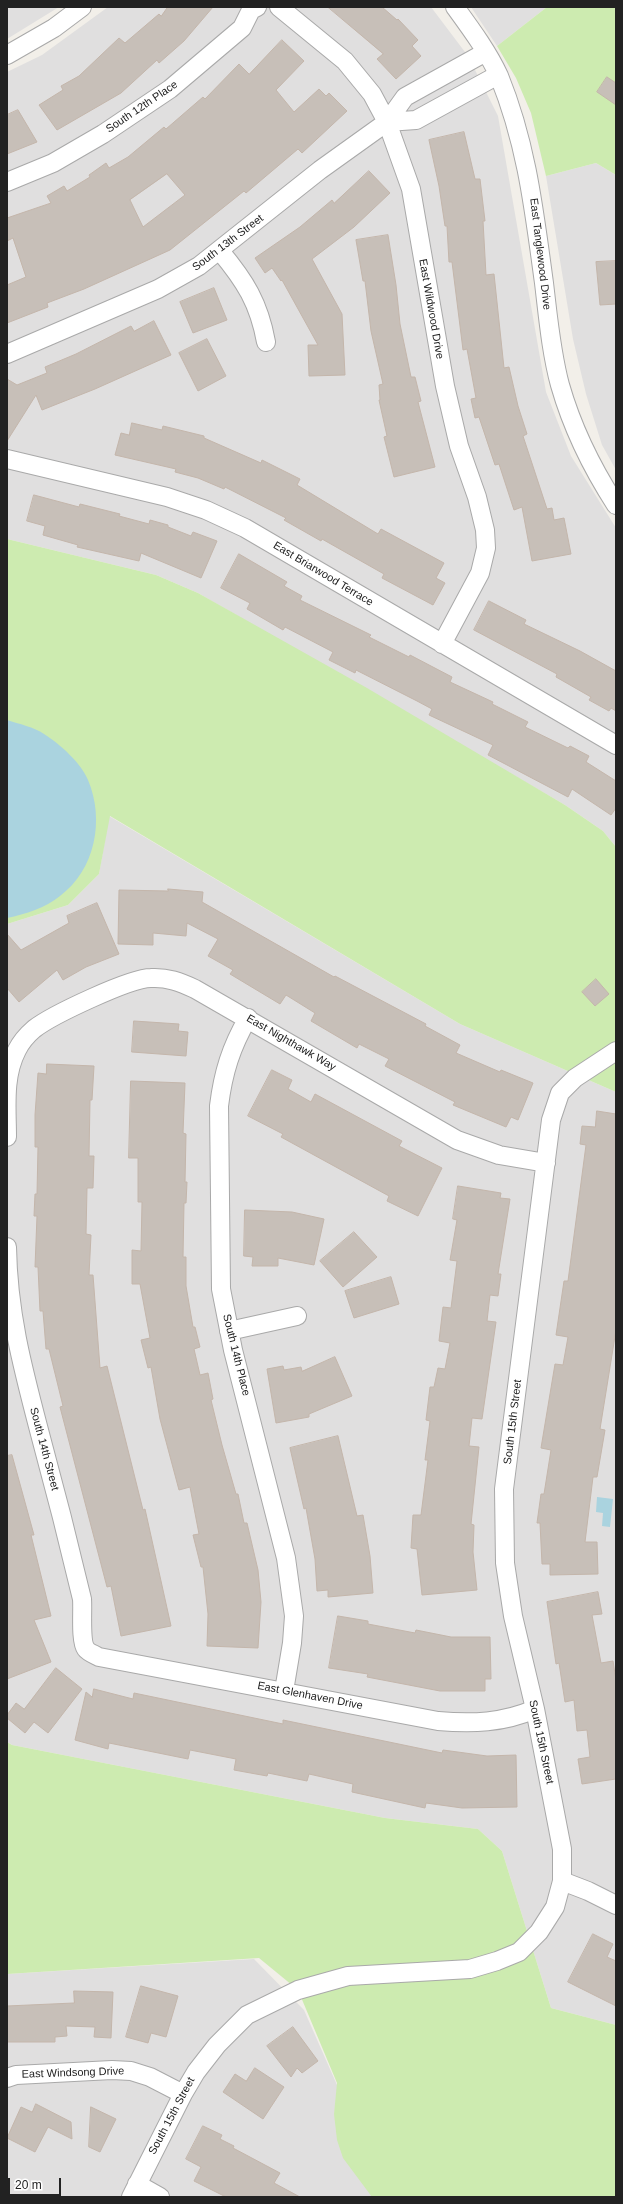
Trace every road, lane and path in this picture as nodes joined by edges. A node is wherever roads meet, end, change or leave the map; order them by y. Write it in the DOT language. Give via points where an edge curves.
graph roads {
  1 [pos="82,7"];
  2 [pos="257,7"];
  3 [pos="279,7"];
  4 [pos="456,7"];
  5 [pos="486,52"];
  6 [pos="7,55"];
  7 [pos="498,75"];
  8 [pos="428,84"];
  9 [pos="441,107"];
  10 [pos="387,122"];
  11 [pos="7,182"];
  12 [pos="220,251"];
  13 [pos="266,342"];
  14 [pos="7,354"];
  15 [pos="15,460"];
  16 [pos="616,505"];
  17 [pos="442,644"];
  18 [pos="616,745"];
  19 [pos="248,1018"];
  20 [pos="616,1052"];
  21 [pos="7,1137"];
  22 [pos="546,1163"];
  23 [pos="7,1246"];
  24 [pos="298,1316"];
  25 [pos="229,1330"];
  26 [pos="86,1650"];
  27 [pos="284,1691"];
  28 [pos="535,1709"];
  29 [pos="562,1881"];
  30 [pos="616,1905"];
  31 [pos="7,2078"];
  32 [pos="183,2094"];
  33 [pos="134,2190"];
  34 [pos="160,2197"];
  1 -- 6 [label="street" via="54,28"];
  2 -- 11 [label="street, South 12th Place" via="251,10 242,28 170,89 103,134 53,163"];
  3 -- 10 [label="street, East Wildwood Drive" via="345,61 372,94"];
  4 -- 5 [label="street, East Tanglewood Drive"];
  5 -- 7 [label="street, East Tanglewood Drive"];
  5 -- 8 [label="street, South 13th Street"];
  7 -- 9 [label="street"];
  7 -- 16 [label="street, East Tanglewood Drive" via="515,120 530,178 560,384 596,474"];
  8 -- 9 [label="street"];
  8 -- 10 [label="street, South 13th Street" via="405,97"];
  9 -- 10 [label="street" via="416,120"];
  10 -- 12 [label="street, South 13th Street" via="320,170"];
  10 -- 17 [label="street, East Wildwood Drive" via="411,189 444,386 459,446 485,530 486,548 480,573"];
  12 -- 13 [label="street" via="251,291 259,310"];
  12 -- 14 [label="street, South 13th Street" via="158,289"];
  15 -- 17 [label="street, East Briarwood Terrace" via="168,497 206,510 245,528"];
  17 -- 18 [label="street, East Briarwood Terrace"];
  19 -- 21 [label="street, East Nighthawk Way" via="195,988 172,979 150,977 82,1003 35,1029 17,1049 8,1078"];
  19 -- 22 [label="street, East Nighthawk Way" via="457,1140 498,1155"];
  19 -- 25 [label="street, South 14th Place" via="230,1054 223,1077 219,1106 221,1289"];
  20 -- 22 [label="street, South 15th Street" via="575,1078 560,1094 551,1120"];
  22 -- 28 [label="street, South 15th Street" via="504,1489 505,1562 513,1616"];
  23 -- 26 [label="street, South 14th Street" via="7,1278 13,1327 80,1592 84,1621 81,1639"];
  24 -- 25 [label="street"];
  25 -- 27 [label="street, South 14th Place" via="282,1538 291,1590 294,1616"];
  26 -- 27 [label="street, East Glenhaven Drive" via="99,1657"];
  27 -- 28 [label="street, East Glenhaven Drive" via="438,1721 470,1723 516,1717"];
  28 -- 29 [label="street, South 15th Street" via="562,1849"];
  29 -- 30 [label="street"];
  29 -- 32 [label="street, South 15th Street" via="555,1907 539,1932 518,1952 470,1969 348,1976 298,1990 247,2015 217,2045"];
  31 -- 32 [label="street, East Windsong Drive" via="16,2075 131,2071 150,2077"];
  32 -- 33 [label="street, South 15th Street"];
  33 -- 34 [label="street"];
}
